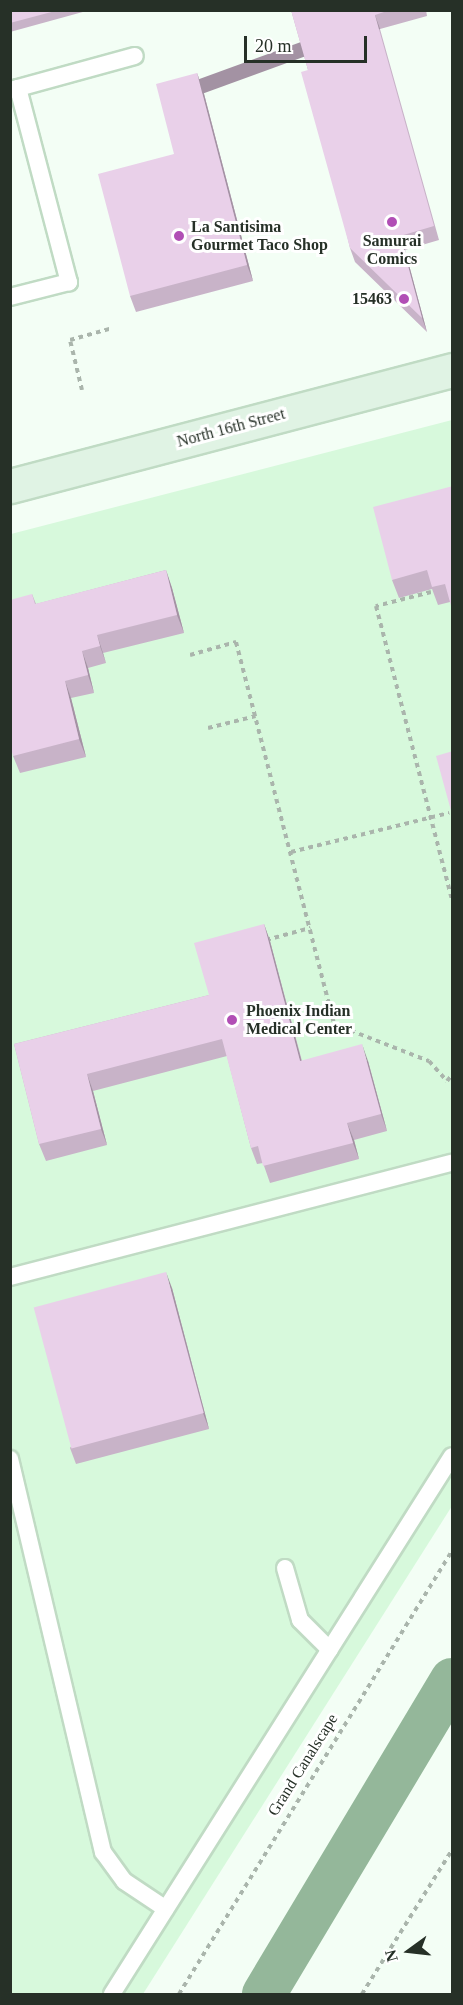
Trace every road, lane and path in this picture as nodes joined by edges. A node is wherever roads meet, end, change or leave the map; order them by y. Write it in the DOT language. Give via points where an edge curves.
graph roads {
  1 [pos="135,56"];
  2 [pos="14,89"];
  3 [pos="10,297"];
  4 [pos="109,329"];
  5 [pos="453,370"];
  6 [pos="82,390"];
  7 [pos="10,486"];
  8 [pos="431,592"];
  9 [pos="190,655"];
  10 [pos="255,716"];
  11 [pos="208,728"];
  12 [pos="449,813"];
  13 [pos="431,817"];
  14 [pos="291,852"];
  15 [pos="453,900"];
  16 [pos="310,928"];
  17 [pos="266,940"];
  18 [pos="453,1075"];
  19 [pos="453,1163"];
  20 [pos="10,1277"];
  21 [pos="453,1456"];
  22 [pos="10,1459"];
  23 [pos="453,1551"];
  24 [pos="285,1568"];
  25 [pos="330,1650"];
  26 [pos="453,1850"];
  27 [pos="166,1909"];
  28 [pos="112,1995"];
  29 [pos="179,1995"];
  30 [pos="362,1995"];
  1 -- 2 [label="lane"];
  2 -- 3 [label="lane" via="69,282"];
  4 -- 6 [label="path" via="70,340"];
  5 -- 7 [label="main road, North 16th Street"];
  8 -- 13 [label="path" via="376,606"];
  9 -- 10 [label="path" via="236,642"];
  10 -- 11 [label="path"];
  10 -- 14 [label="path"];
  12 -- 13 [label="path"];
  13 -- 14 [label="path"];
  13 -- 15 [label="path"];
  14 -- 16 [label="path"];
  16 -- 17 [label="path"];
  16 -- 18 [label="path" via="334,1023 429,1061 447,1081"];
  19 -- 20 [label="lane"];
  21 -- 25 [label="lane"];
  22 -- 27 [label="lane" via="103,1852 124,1881"];
  23 -- 29 [label="path, Grand Canalscape"];
  24 -- 25 [label="lane" via="300,1620"];
  25 -- 27 [label="lane"];
  26 -- 30 [label="path"];
  27 -- 28 [label="lane"];
}
